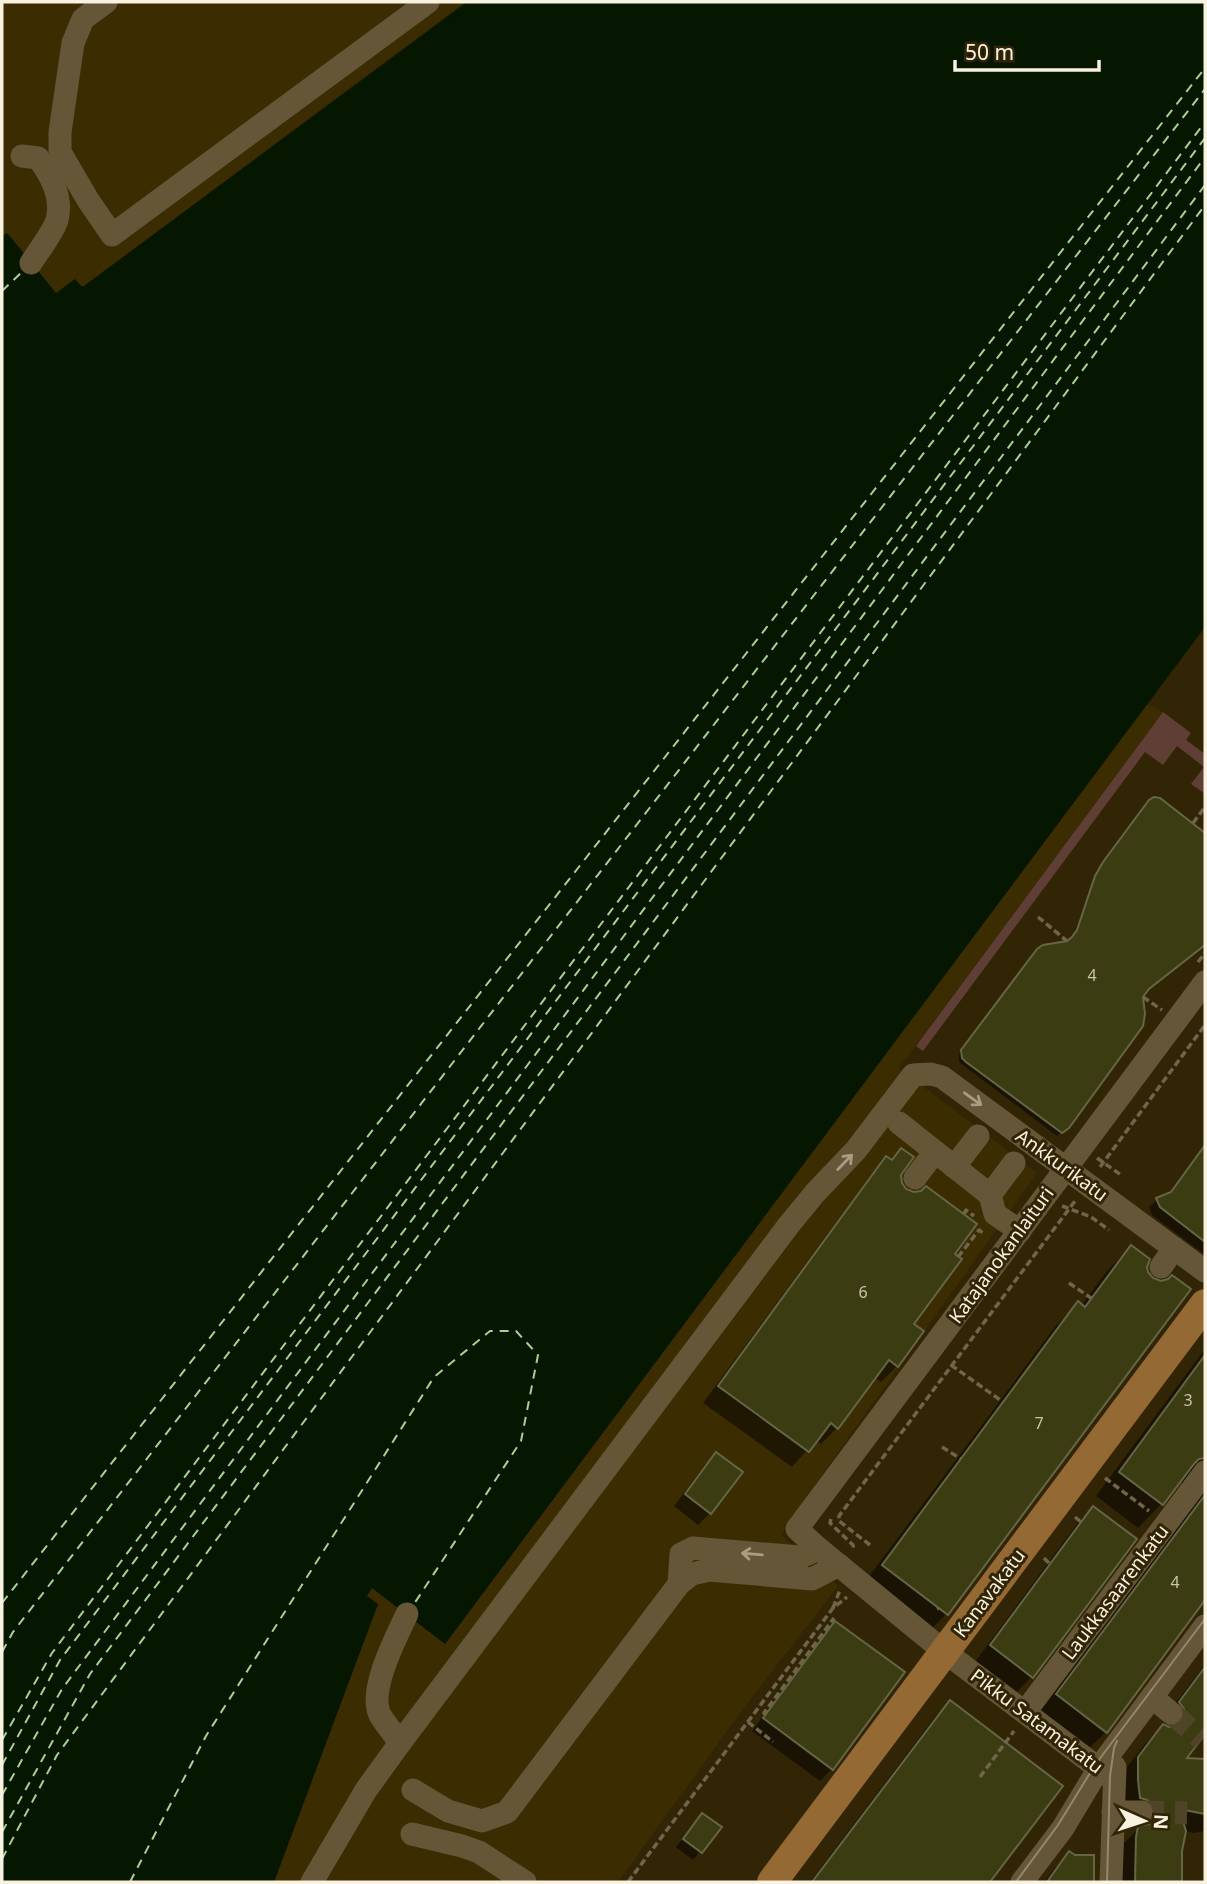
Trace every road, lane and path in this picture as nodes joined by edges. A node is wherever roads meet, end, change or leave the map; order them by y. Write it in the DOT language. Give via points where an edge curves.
graph roads {
  1 [pos="106,2"];
  2 [pos="428,2"];
  3 [pos="22,156"];
  4 [pos="31,263"];
  5 [pos="1205,807"];
  6 [pos="1193,823"];
  7 [pos="1038,917"];
  8 [pos="1067,941"];
  9 [pos="1205,982"];
  10 [pos="1143,996"];
  11 [pos="1162,1010"];
  12 [pos="1205,1026"];
  13 [pos="899,1123"];
  14 [pos="978,1136"];
  15 [pos="935,1152"];
  16 [pos="1096,1158"];
  17 [pos="1014,1163"];
  18 [pos="1103,1163"];
  19 [pos="954,1167"];
  20 [pos="1066,1167"];
  21 [pos="1096,1173"];
  22 [pos="1121,1175"];
  23 [pos="915,1178"];
  24 [pos="1080,1194"];
  25 [pos="990,1195"];
  26 [pos="1058,1200"];
  27 [pos="1069,1209"];
  28 [pos="979,1230"];
  29 [pos="1109,1230"];
  30 [pos="1020,1231"];
  31 [pos="958,1256"];
  32 [pos="1205,1271"];
  33 [pos="1069,1283"];
  34 [pos="1091,1298"];
  35 [pos="1205,1304"];
  36 [pos="951,1365"];
  37 [pos="1003,1402"];
  38 [pos="943,1447"];
  39 [pos="961,1458"];
  40 [pos="1086,1464"];
  41 [pos="1205,1472"];
  42 [pos="832,1514"];
  43 [pos="1075,1517"];
  44 [pos="1081,1522"];
  45 [pos="1166,1524"];
  46 [pos="797,1529"];
  47 [pos="870,1545"];
  48 [pos="819,1549"];
  49 [pos="1044,1558"];
  50 [pos="1050,1563"];
  51 [pos="843,1568"];
  52 [pos="679,1584"];
  53 [pos="849,1596"];
  54 [pos="833,1608"];
  55 [pos="407,1614"];
  56 [pos="834,1618"];
  57 [pos="1205,1626"];
  58 [pos="946,1652"];
  59 [pos="1152,1697"];
  60 [pos="1171,1713"];
  61 [pos="766,1715"];
  62 [pos="1020,1721"];
  63 [pos="748,1722"];
  64 [pos="773,1742"];
  65 [pos="400,1743"];
  66 [pos="1106,1774"];
  67 [pos="980,1777"];
  68 [pos="413,1790"];
  69 [pos="1113,1812"];
  70 [pos="1141,1812"];
  71 [pos="412,1835"];
  72 [pos="312,1882"];
  73 [pos="525,1882"];
  74 [pos="628,1882"];
  75 [pos="772,1882"];
  76 [pos="1022,1882"];
  77 [pos="1111,1882"];
  1 -- 2 [label="street" via="83,19 73,43 60,152 112,234"];
  3 -- 4 [label="street" via="38,158 58,198 57,221"];
  5 -- 6 [label="path"];
  7 -- 8 [label="path"];
  9 -- 20 [label="street, Katajanokanlaituri"];
  10 -- 11 [label="path"];
  12 -- 18 [label="path"];
  13 -- 15 [label="street"];
  14 -- 19 [label="street"];
  15 -- 19 [label="street"];
  15 -- 23 [label="street"];
  16 -- 18 [label="path"];
  17 -- 25 [label="street"];
  18 -- 21 [label="path"];
  18 -- 22 [label="path"];
  19 -- 25 [label="street"];
  20 -- 26 [label="street, Katajanokanlaituri"];
  20 -- 32 [label="street, Ankkurikatu" via="1168,1257"];
  65 -- 20 [label="street, Ankkurikatu, one-way" via="799,1212 856,1150 913,1075 942,1077"];
  24 -- 27 [label="path"];
  25 -- 30 [label="street" via="995,1214"];
  26 -- 27 [label="path"];
  26 -- 30 [label="street, Katajanokanlaituri"];
  27 -- 29 [label="path"];
  27 -- 36 [label="path"];
  28 -- 31 [label="path"];
  30 -- 46 [label="street, Katajanokanlaituri"];
  33 -- 34 [label="path"];
  35 -- 40 [label="main road, Kanavakatu"];
  36 -- 37 [label="path"];
  36 -- 47 [label="path" via="839,1516 839,1521"];
  38 -- 39 [label="path"];
  40 -- 45 [label="path"];
  40 -- 58 [label="main road, Kanavakatu"];
  41 -- 45 [label="street, Laukkasaarenkatu"];
  42 -- 51 [label="path" via="830,1523 853,1545"];
  43 -- 44 [label="path"];
  45 -- 62 [label="street, Laukkasaarenkatu"];
  46 -- 48 [label="street, Pikku Satamakatu"];
  48 -- 51 [label="street, Pikku Satamakatu"];
  48 -- 52 [label="street, one-way" via="801,1557 693,1548 681,1554"];
  49 -- 50 [label="path"];
  51 -- 52 [label="street" via="812,1579 709,1570 692,1574"];
  51 -- 54 [label="path"];
  51 -- 58 [label="street, Pikku Satamakatu"];
  52 -- 68 [label="street" via="507,1812 482,1821 448,1811"];
  53 -- 54 [label="path"];
  54 -- 63 [label="path"];
  55 -- 65 [label="street" via="376,1695 379,1713"];
  56 -- 61 [label="path"];
  57 -- 59 [label="street"];
  58 -- 62 [label="street, Pikku Satamakatu"];
  58 -- 75 [label="main road, Kanavakatu"];
  59 -- 60 [label="street"];
  59 -- 66 [label="street" via="1122,1737"];
  62 -- 66 [label="street, Pikku Satamakatu"];
  62 -- 67 [label="path"];
  63 -- 64 [label="path"];
  63 -- 74 [label="path"];
  65 -- 72 [label="street" via="366,1790"];
  66 -- 69 [label="street"];
  66 -- 76 [label="street"];
  69 -- 70 [label="street"];
  69 -- 77 [label="street"];
  71 -- 73 [label="street" via="479,1852"];
}
